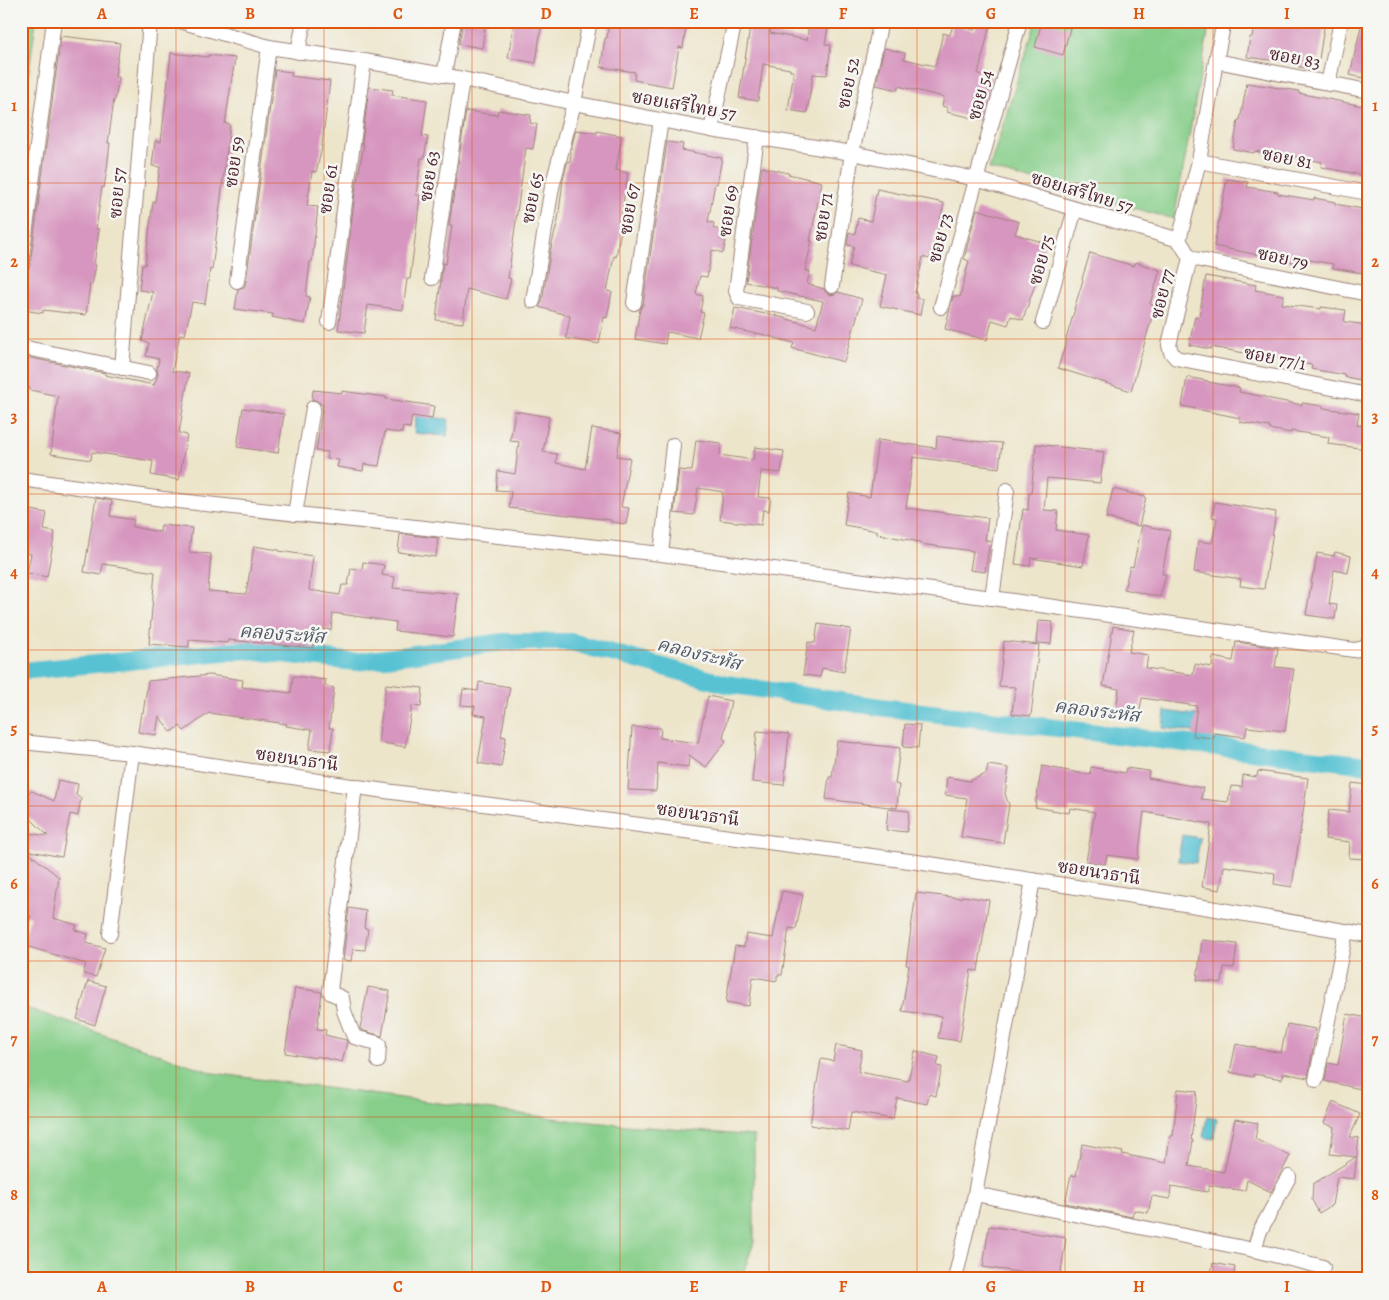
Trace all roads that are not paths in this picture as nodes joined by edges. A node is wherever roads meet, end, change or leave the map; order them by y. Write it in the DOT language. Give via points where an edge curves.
graph roads {
  1 [pos="54,21"];
  2 [pos="150,21"];
  3 [pos="180,21"];
  4 [pos="304,21"];
  5 [pos="454,21"];
  6 [pos="590,21"];
  7 [pos="735,21"];
  8 [pos="880,21"];
  9 [pos="1020,21"];
  10 [pos="1224,21"];
  11 [pos="1342,21"];
  12 [pos="269,47"];
  13 [pos="298,52"];
  14 [pos="364,61"];
  15 [pos="1216,61"];
  16 [pos="444,75"];
  17 [pos="462,80"];
  18 [pos="1328,84"];
  19 [pos="1368,92"];
  20 [pos="574,103"];
  21 [pos="662,120"];
  22 [pos="711,130"];
  23 [pos="758,137"];
  24 [pos="852,153"];
  25 [pos="1199,160"];
  26 [pos="976,179"];
  27 [pos="1368,193"];
  28 [pos="1075,209"];
  29 [pos="25,213"];
  30 [pos="1179,240"];
  31 [pos="1190,258"];
  32 [pos="21,264"];
  33 [pos="432,278"];
  34 [pos="237,281"];
  35 [pos="832,286"];
  36 [pos="1368,294"];
  37 [pos="533,302"];
  38 [pos="634,303"];
  39 [pos="941,307"];
  40 [pos="807,311"];
  41 [pos="329,322"];
  42 [pos="1043,322"];
  43 [pos="21,347"];
  44 [pos="1176,358"];
  45 [pos="122,368"];
  46 [pos="149,373"];
  47 [pos="1368,395"];
  48 [pos="313,408"];
  49 [pos="673,445"];
  50 [pos="21,479"];
  51 [pos="1007,490"];
  52 [pos="295,514"];
  53 [pos="660,554"];
  54 [pos="992,598"];
  55 [pos="1368,644"];
  56 [pos="21,742"];
  57 [pos="132,753"];
  58 [pos="354,786"];
  59 [pos="1033,880"];
  60 [pos="1346,931"];
  61 [pos="110,934"];
  62 [pos="1368,935"];
  63 [pos="378,1061"];
  64 [pos="1316,1080"];
  65 [pos="1289,1177"];
  66 [pos="975,1194"];
  67 [pos="1254,1250"];
  68 [pos="1323,1267"];
  69 [pos="955,1279"];
  1 -- 29 [label="street"];
  2 -- 45 [label="street, ซอย 57"];
  3 -- 12 [label="street, ซอยเสรีไทย 57"];
  4 -- 13 [label="street"];
  5 -- 16 [label="street"];
  6 -- 20 [label="street, ซอย 65"];
  7 -- 22 [label="street"];
  8 -- 24 [label="street, ซอย 52"];
  9 -- 26 [label="street, ซอย 54"];
  10 -- 15 [label="street"];
  11 -- 18 [label="street"];
  12 -- 13 [label="street, ซอยเสรีไทย 57"];
  12 -- 34 [label="street, ซอย 59"];
  13 -- 14 [label="street, ซอยเสรีไทย 57"];
  14 -- 16 [label="street, ซอยเสรีไทย 57"];
  14 -- 41 [label="street, ซอย 61"];
  15 -- 18 [label="street, ซอย 83"];
  15 -- 25 [label="street"];
  16 -- 17 [label="street, ซอยเสรีไทย 57"];
  17 -- 20 [label="street, ซอยเสรีไทย 57"];
  17 -- 33 [label="street, ซอย 63"];
  18 -- 19 [label="street, ซอย 83"];
  20 -- 21 [label="street, ซอยเสรีไทย 57"];
  20 -- 37 [label="street, ซอย 65" via="552,187"];
  21 -- 22 [label="street, ซอยเสรีไทย 57"];
  21 -- 38 [label="street, ซอย 67"];
  22 -- 23 [label="street, ซอยเสรีไทย 57"];
  23 -- 24 [label="street, ซอยเสรีไทย 57"];
  23 -- 40 [label="street, ซอย 69" via="736,291 739,298"];
  24 -- 26 [label="street, ซอยเสรีไทย 57"];
  24 -- 35 [label="street, ซอย 71"];
  25 -- 27 [label="street, ซอย 81"];
  25 -- 30 [label="street"];
  26 -- 28 [label="street, ซอยเสรีไทย 57"];
  26 -- 39 [label="street, ซอย 73"];
  28 -- 30 [label="street, ซอยเสรีไทย 57"];
  28 -- 42 [label="street, ซอย 75"];
  29 -- 32 [label="street"];
  30 -- 31 [label="street, ซอย 77"];
  31 -- 36 [label="street, ซอย 79"];
  31 -- 44 [label="street, ซอย 77" via="1169,345"];
  43 -- 45 [label="street"];
  44 -- 47 [label="street, ซอย 77/1"];
  45 -- 46 [label="street"];
  48 -- 52 [label="street"];
  49 -- 53 [label="street"];
  50 -- 52 [label="street"];
  51 -- 54 [label="street"];
  52 -- 53 [label="street"];
  53 -- 54 [label="street"];
  54 -- 55 [label="street" via="1354,650"];
  56 -- 57 [label="street, ซอยนวธานี"];
  57 -- 58 [label="street, ซอยนวธานี"];
  57 -- 61 [label="street"];
  58 -- 59 [label="street, ซอยนวธานี"];
  58 -- 63 [label="street" via="330,991 342,998 354,1038 379,1045"];
  59 -- 60 [label="street, ซอยนวธานี"];
  59 -- 66 [label="street"];
  60 -- 62 [label="street, ซอยนวธานี"];
  60 -- 64 [label="street"];
  65 -- 67 [label="street" via="1260,1231"];
  66 -- 67 [label="street"];
  66 -- 69 [label="street"];
  67 -- 68 [label="street"];
}
